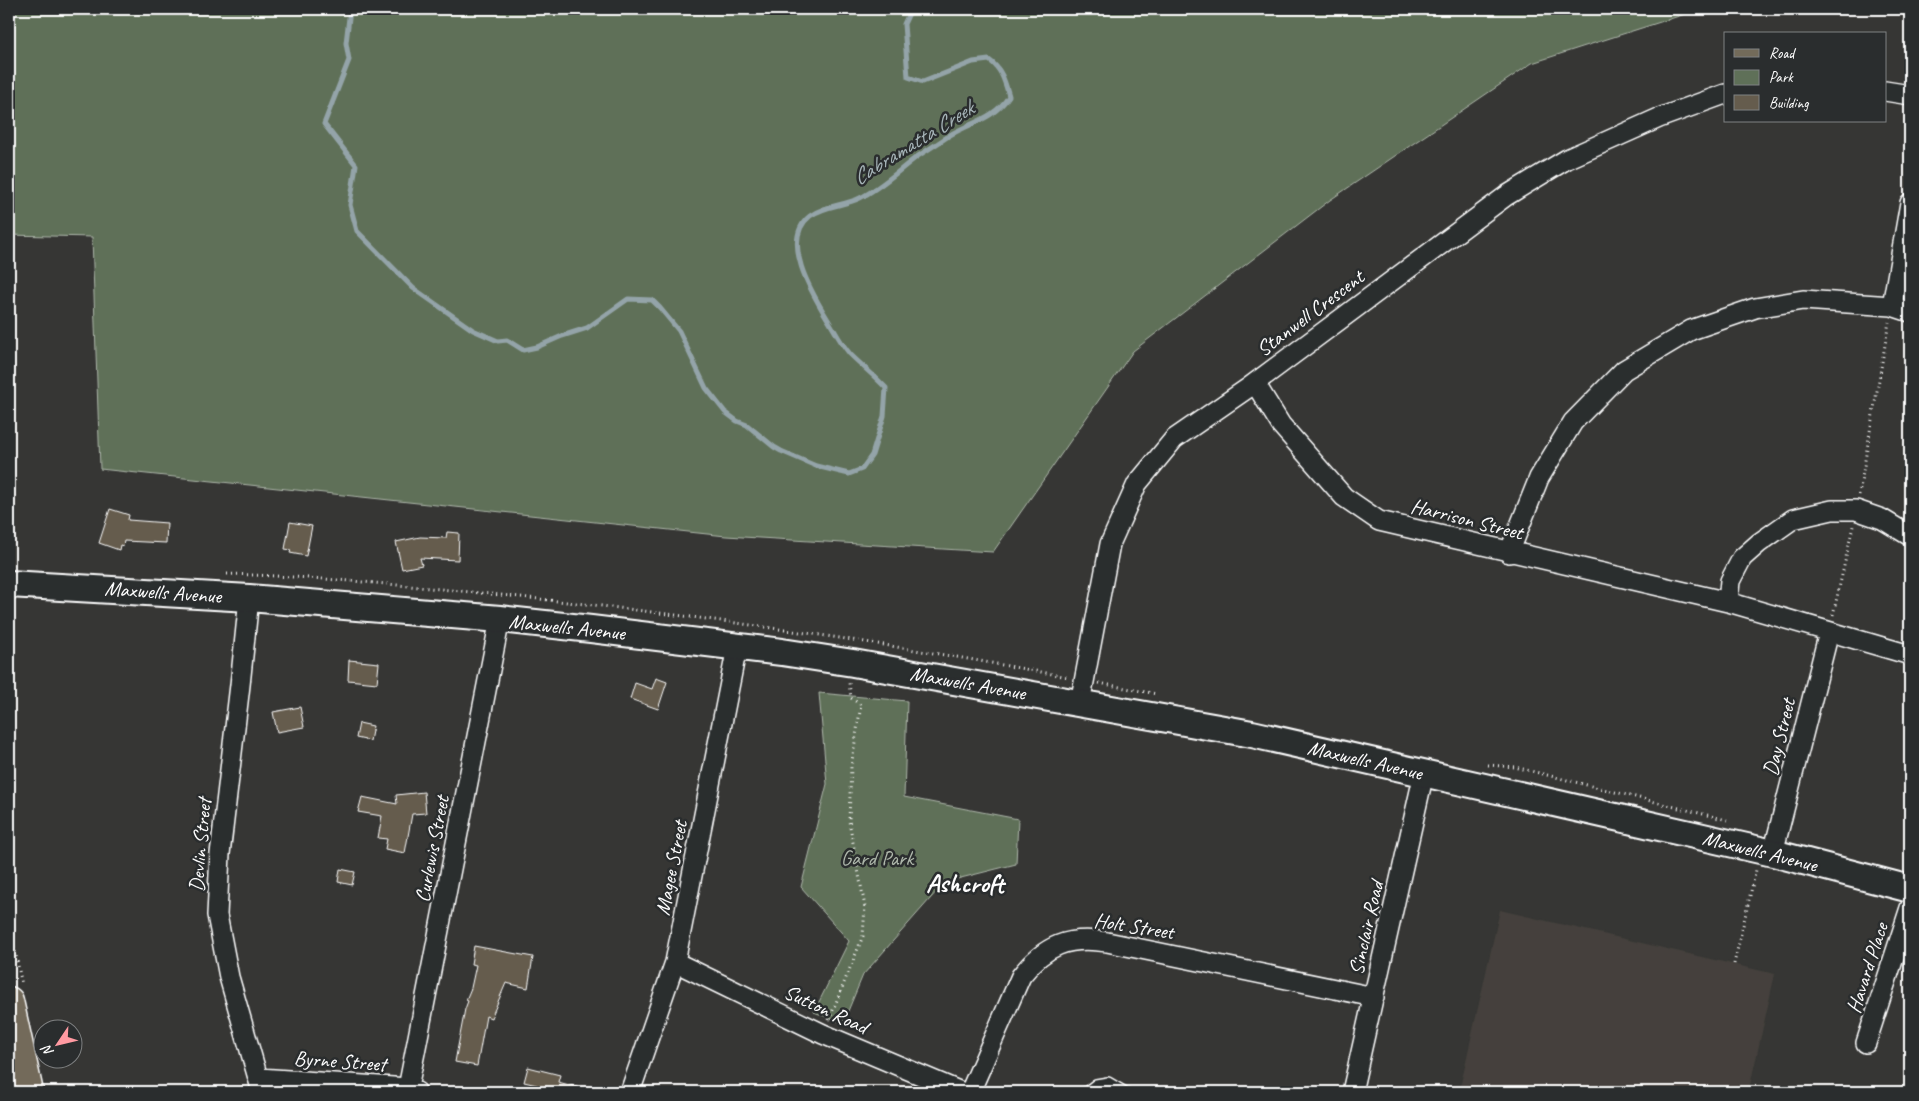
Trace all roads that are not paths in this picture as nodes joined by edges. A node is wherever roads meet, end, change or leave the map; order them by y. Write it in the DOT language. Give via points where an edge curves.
graph roads {
  1 [pos="1886,91"];
  2 [pos="1724,94"];
  3 [pos="1910,95"];
  4 [pos="1910,203"];
  5 [pos="1892,306"];
  6 [pos="1910,312"];
  7 [pos="1255,383"];
  8 [pos="1910,536"];
  9 [pos="1508,553"];
  10 [pos="9,584"];
  11 [pos="249,598"];
  12 [pos="1728,602"];
  13 [pos="500,619"];
  14 [pos="1829,632"];
  15 [pos="737,647"];
  16 [pos="1910,655"];
  17 [pos="1080,703"];
  18 [pos="1424,773"];
  19 [pos="1765,862"];
  20 [pos="1910,889"];
  21 [pos="1910,908"];
  22 [pos="676,962"];
  23 [pos="1374,997"];
  24 [pos="9,1002"];
  25 [pos="1866,1043"];
  26 [pos="260,1085"];
  27 [pos="413,1090"];
  28 [pos="29,1092"];
  29 [pos="630,1092"];
  30 [pos="960,1092"];
  31 [pos="970,1092"];
  32 [pos="1086,1092"];
  33 [pos="1126,1092"];
  34 [pos="1352,1092"];
  1 -- 3 [label="street"];
  2 -- 7 [label="street, Stanwell Crescent" via="1659,118 1567,159 1506,196"];
  4 -- 5 [label="street"];
  5 -- 6 [label="street"];
  5 -- 9 [label="street" via="1803,300 1756,308 1691,330 1624,370 1573,422 1539,478"];
  7 -- 9 [label="street, Harrison Street" via="1281,425 1344,497 1379,521"];
  7 -- 17 [label="street, Stanwell Crescent" via="1174,439 1136,484 1110,544"];
  8 -- 12 [label="street" via="1882,519 1856,510 1832,510 1793,519 1742,558 1730,581"];
  9 -- 12 [label="street, Harrison Street"];
  10 -- 11 [label="street, Maxwells Avenue"];
  11 -- 13 [label="street, Maxwells Avenue"];
  11 -- 26 [label="street, Devlin Street" via="220,854 217,915 228,977"];
  12 -- 14 [label="street, Harrison Street"];
  13 -- 15 [label="street, Maxwells Avenue"];
  13 -- 27 [label="street, Curlewis Street"];
  14 -- 16 [label="street, Harrison Street"];
  14 -- 19 [label="street, Day Street"];
  15 -- 17 [label="street, Maxwells Avenue" via="853,663"];
  15 -- 22 [label="street, Magee Street"];
  17 -- 18 [label="street, Maxwells Avenue" via="1252,734"];
  18 -- 19 [label="street, Maxwells Avenue"];
  18 -- 23 [label="street, Sinclair Road"];
  19 -- 20 [label="street, Maxwells Avenue"];
  21 -- 25 [label="street, Havard Place"];
  22 -- 29 [label="street, Magee Street"];
  22 -- 30 [label="street, Sutton Road" via="823,1034"];
  23 -- 31 [label="street, Holt Street" via="1107,942 1091,940 1060,944 1043,953 1021,976"];
  23 -- 34 [label="street, Sinclair Road"];
  24 -- 28 [label="main road"];
  26 -- 27 [label="street, Byrne Street"];
  32 -- 33 [label="lane" via="1096,1084 1108,1082"];
}
